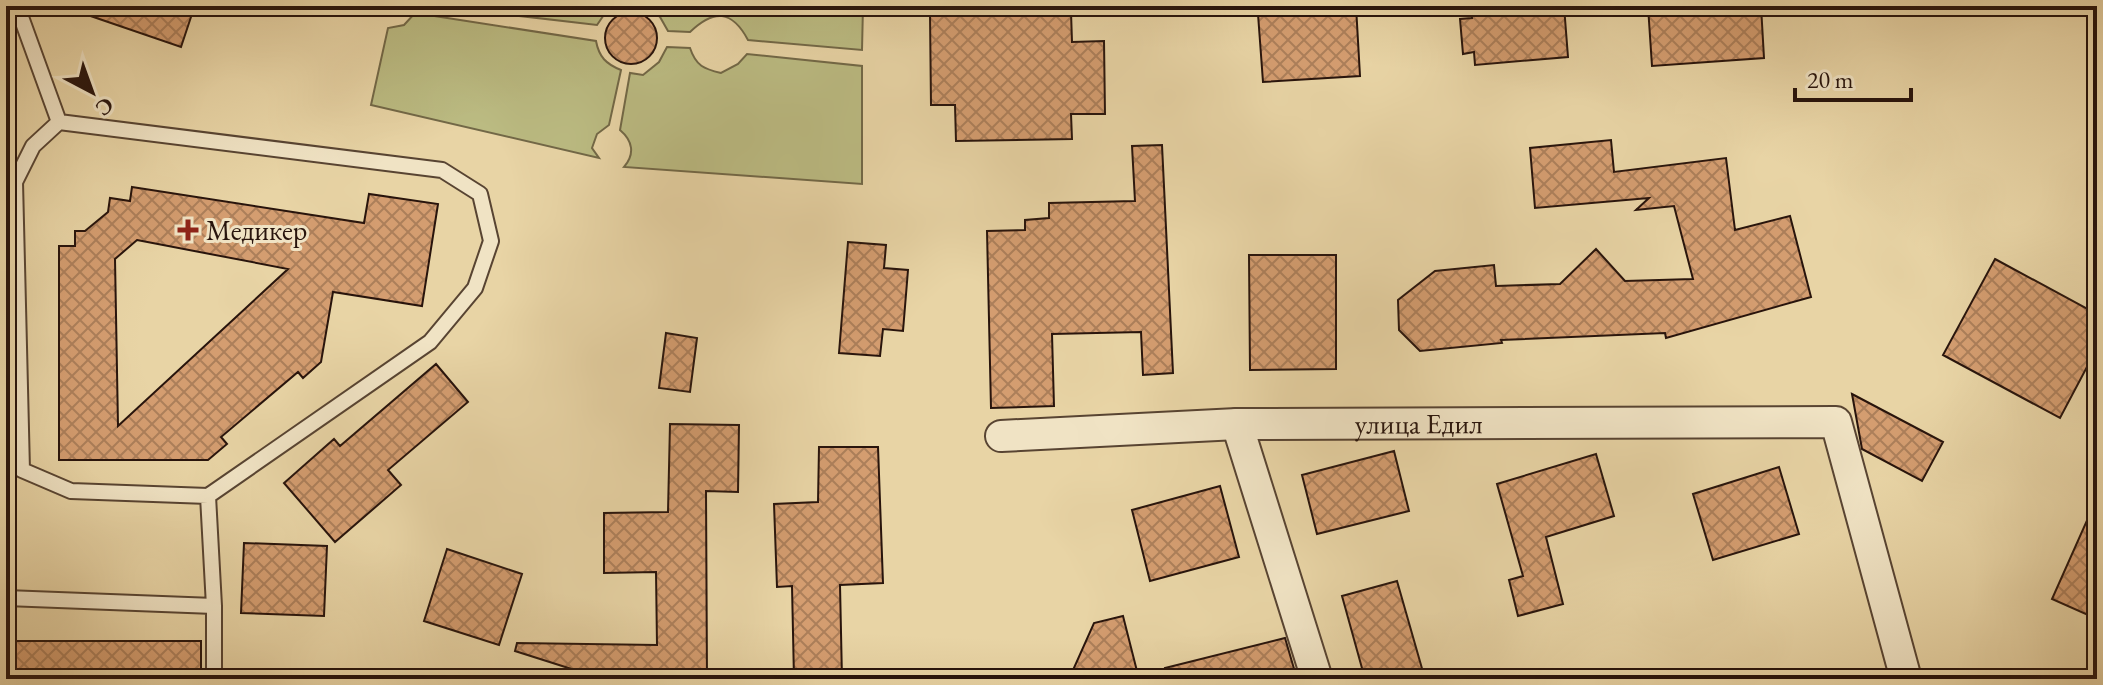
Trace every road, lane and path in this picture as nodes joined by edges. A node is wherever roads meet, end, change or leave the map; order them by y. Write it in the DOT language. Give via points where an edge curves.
graph roads {
  1 [pos="17,6"];
  2 [pos="59,122"];
  3 [pos="1237,424"];
  4 [pos="1001,436"];
  5 [pos="208,496"];
  6 [pos="6,598"];
  7 [pos="214,606"];
  8 [pos="214,679"];
  9 [pos="1317,679"];
  10 [pos="1906,679"];
  1 -- 2 [label="lane"];
  2 -- 5 [label="lane" via="33,146 15,182 22,470 71,491"];
  2 -- 5 [label="lane" via="442,170 480,194 491,241 475,288 430,342"];
  3 -- 4 [label="street, улица Едил"];
  3 -- 9 [label="street"];
  3 -- 10 [label="street, улица Едил" via="1836,422"];
  5 -- 7 [label="lane"];
  6 -- 7 [label="lane"];
  7 -- 8 [label="lane"];
}
